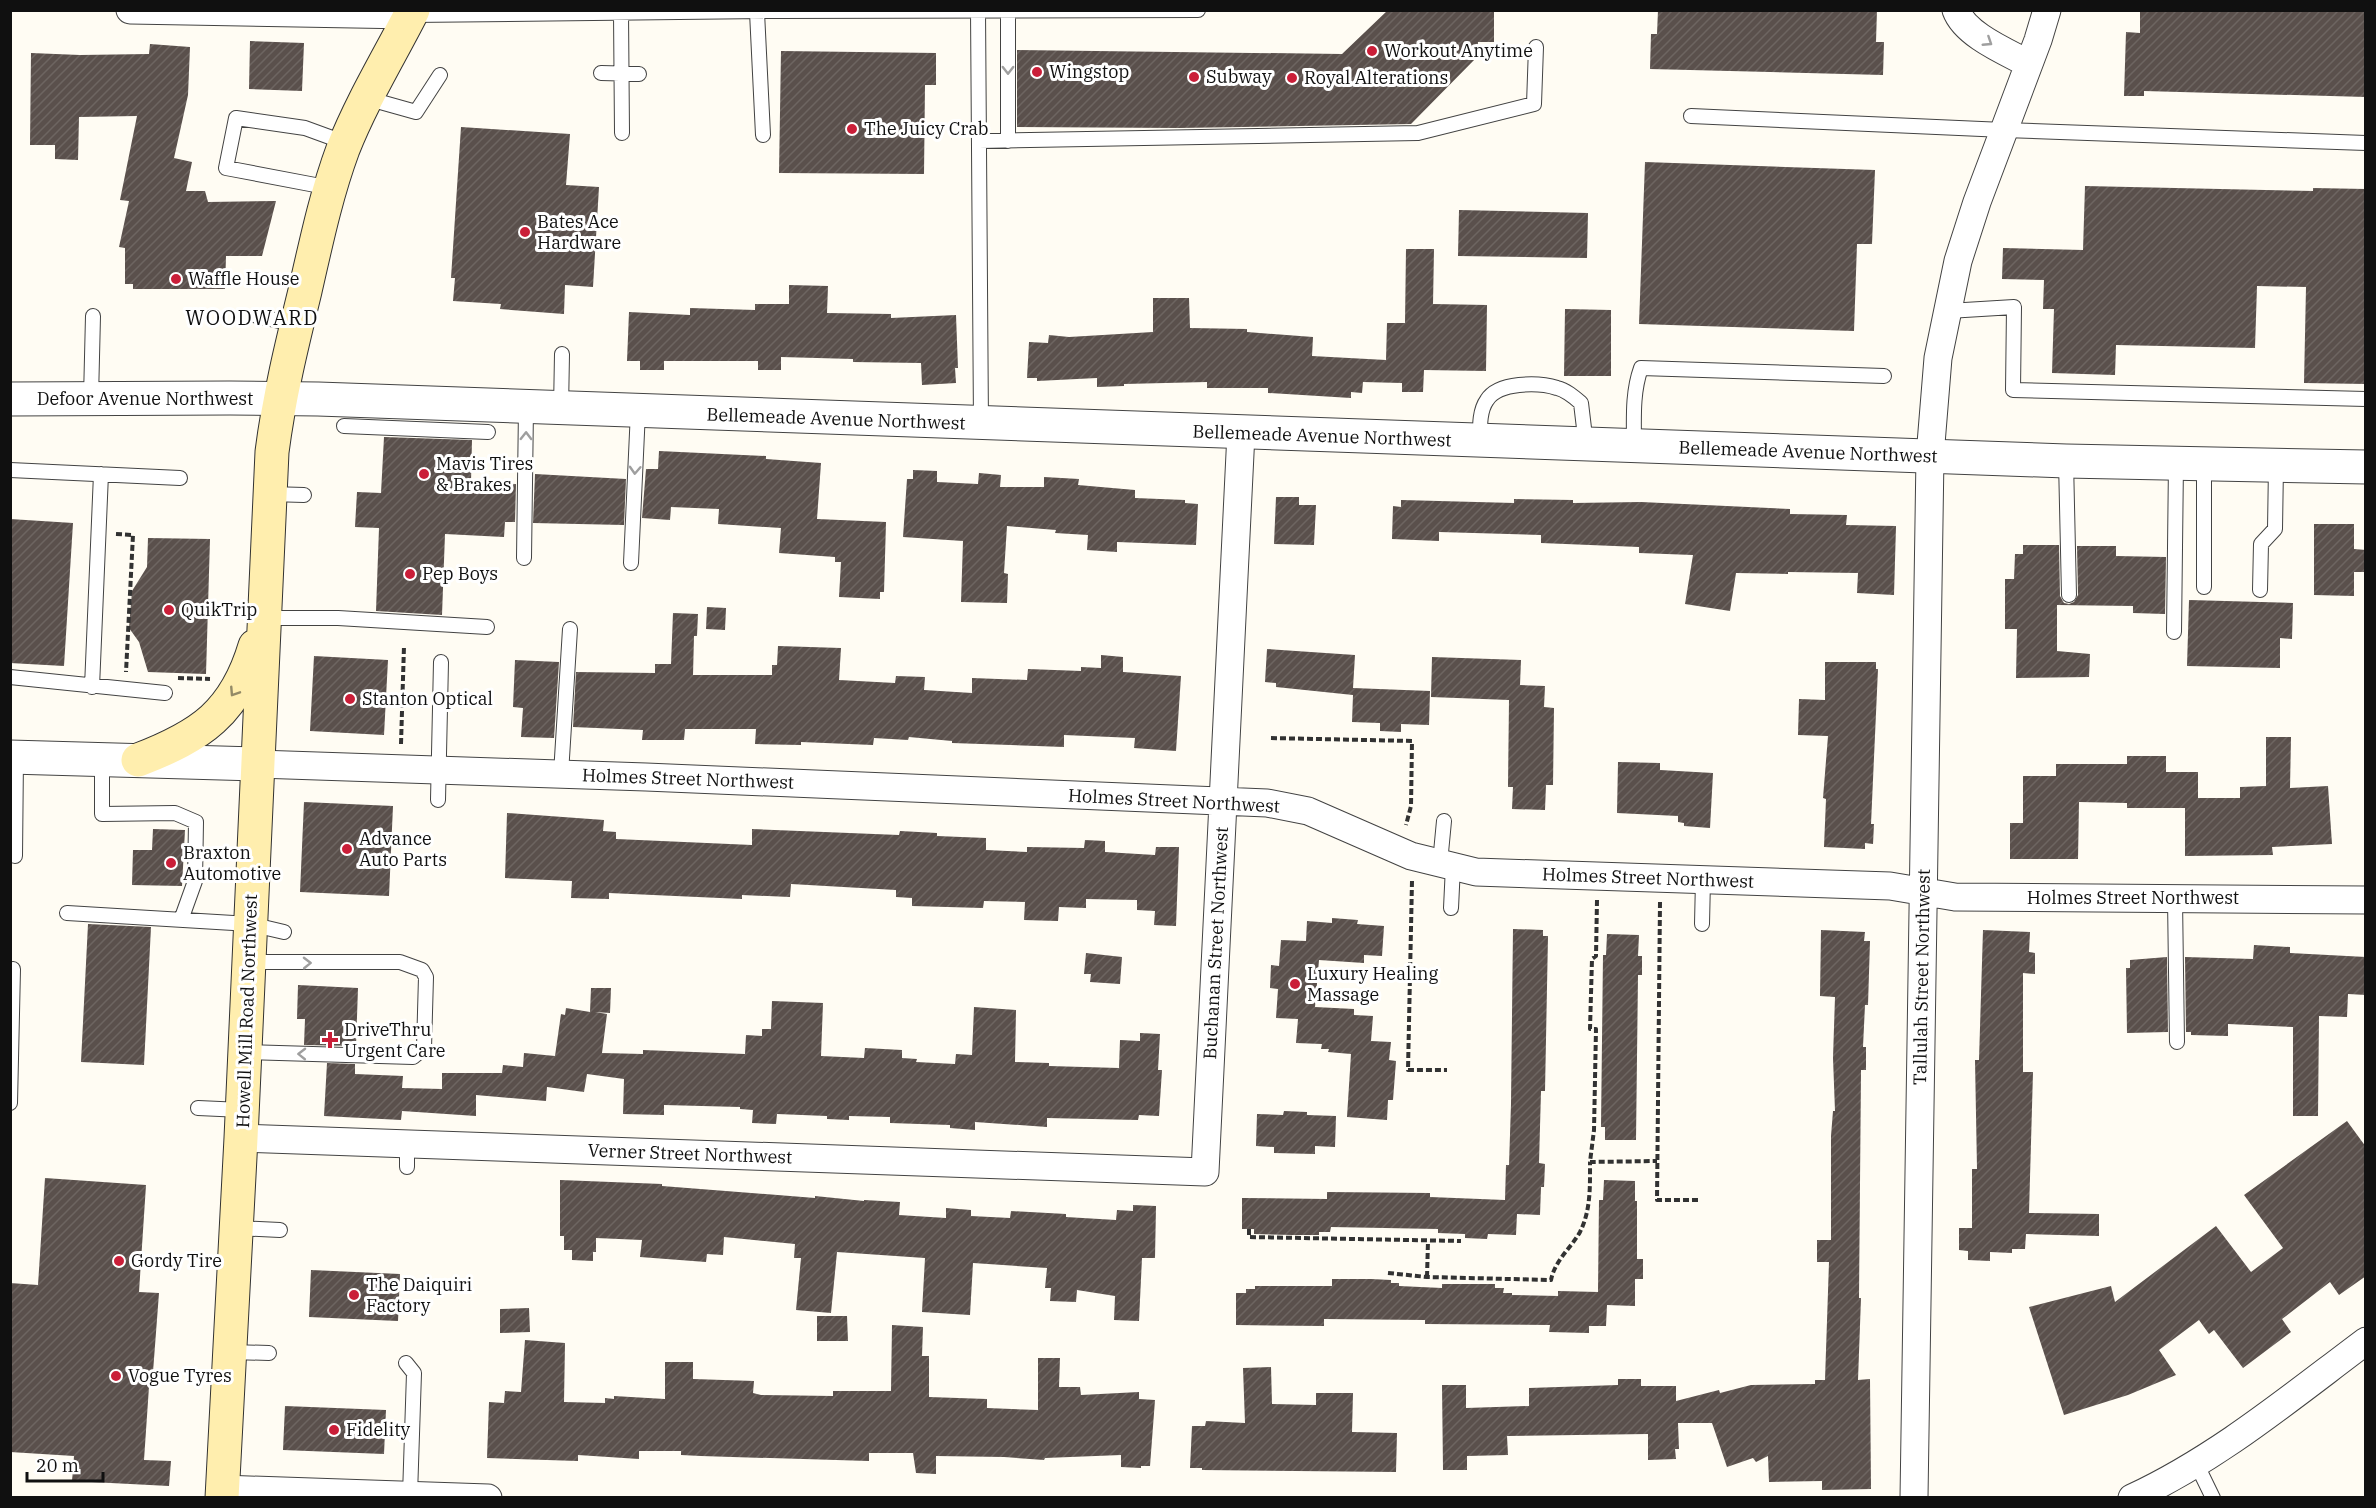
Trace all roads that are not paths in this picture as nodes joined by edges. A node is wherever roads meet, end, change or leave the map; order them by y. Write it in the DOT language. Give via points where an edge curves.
graph roads {
  1 [pos="130,10"];
  2 [pos="1198,10"];
  3 [pos="1956,10"];
  4 [pos="2047,10"];
  5 [pos="715,11"];
  6 [pos="978,11"];
  7 [pos="1008,11"];
  8 [pos="757,12"];
  9 [pos="412,13"];
  10 [pos="621,13"];
  11 [pos="1536,47"];
  12 [pos="2029,64"];
  13 [pos="601,73"];
  14 [pos="623,74"];
  15 [pos="639,74"];
  16 [pos="440,75"];
  17 [pos="366,98"];
  18 [pos="1691,116"];
  19 [pos="2004,130"];
  20 [pos="622,133"];
  21 [pos="763,135"];
  22 [pos="979,141"];
  23 [pos="1008,141"];
  24 [pos="346,143"];
  25 [pos="2366,143"];
  26 [pos="332,188"];
  27 [pos="1948,311"];
  28 [pos="93,316"];
  29 [pos="257,316"];
  30 [pos="297,325"];
  31 [pos="562,354"];
  32 [pos="1884,376"];
  33 [pos="91,398"];
  34 [pos="10,399"];
  35 [pos="279,399"];
  36 [pos="2366,399"];
  37 [pos="526,408"];
  38 [pos="561,409"];
  39 [pos="638,411"];
  40 [pos="981,424"];
  41 [pos="344,426"];
  42 [pos="488,432"];
  43 [pos="1241,433"];
  44 [pos="1480,441"];
  45 [pos="1586,445"];
  46 [pos="1634,446"];
  47 [pos="1930,456"];
  48 [pos="2066,461"];
  49 [pos="2190,464"];
  50 [pos="2276,466"];
  51 [pos="2366,467"];
  52 [pos="10,470"];
  53 [pos="101,474"];
  54 [pos="180,478"];
  55 [pos="270,494"];
  56 [pos="304,495"];
  57 [pos="524,558"];
  58 [pos="631,563"];
  59 [pos="2204,587"];
  60 [pos="2260,590"];
  61 [pos="2069,595"];
  62 [pos="264,618"];
  63 [pos="487,627"];
  64 [pos="570,629"];
  65 [pos="2174,632"];
  66 [pos="441,662"];
  67 [pos="10,677"];
  68 [pos="92,687"];
  69 [pos="165,693"];
  70 [pos="13,757"];
  71 [pos="102,759"];
  72 [pos="138,760"];
  73 [pos="258,764"];
  74 [pos="439,770"];
  75 [pos="561,774"];
  76 [pos="438,800"];
  77 [pos="1223,800"];
  78 [pos="1444,821"];
  79 [pos="15,856"];
  80 [pos="1446,864"];
  81 [pos="1703,880"];
  82 [pos="1923,892"];
  83 [pos="2175,899"];
  84 [pos="2366,900"];
  85 [pos="1451,908"];
  86 [pos="67,913"];
  87 [pos="181,920"];
  88 [pos="250,924"];
  89 [pos="1702,924"];
  90 [pos="284,932"];
  91 [pos="248,962"];
  92 [pos="13,969"];
  93 [pos="2177,1042"];
  94 [pos="245,1052"];
  95 [pos="10,1103"];
  96 [pos="198,1108"];
  97 [pos="242,1124"];
  98 [pos="1140,1170"];
  99 [pos="236,1228"];
  100 [pos="280,1230"];
  101 [pos="2366,1341"];
  102 [pos="230,1352"];
  103 [pos="269,1353"];
  104 [pos="406,1363"];
  105 [pos="2196,1463"];
  106 [pos="222,1493"];
  107 [pos="410,1495"];
  108 [pos="488,1497"];
  109 [pos="1914,1497"];
  110 [pos="2132,1497"];
  111 [pos="2213,1497"];
  1 -- 9 [label="street"];
  2 -- 7 [label="lane"];
  3 -- 12 [label="street, one-way" via="1987,42"];
  4 -- 12 [label="street, Tallulah Street Northwest"];
  5 -- 8 [label="lane"];
  5 -- 10 [label="lane"];
  6 -- 7 [label="lane"];
  6 -- 8 [label="lane"];
  6 -- 22 [label="lane"];
  7 -- 23 [label="lane, one-way"];
  8 -- 21 [label="lane"];
  9 -- 10 [label="lane"];
  9 -- 17 [label="main road, Howell Mill Road Northwest"];
  10 -- 14 [label="lane"];
  11 -- 23 [label="lane" via="1534,104 1418,133"];
  12 -- 19 [label="street, Tallulah Street Northwest"];
  13 -- 14 [label="lane"];
  14 -- 15 [label="lane"];
  14 -- 20 [label="lane"];
  16 -- 17 [label="lane" via="416,112"];
  17 -- 24 [label="main road, Howell Mill Road Northwest"];
  18 -- 19 [label="lane"];
  19 -- 25 [label="lane"];
  19 -- 27 [label="street, Tallulah Street Northwest" via="1958,261"];
  22 -- 23 [label="lane"];
  22 -- 40 [label="lane"];
  24 -- 26 [label="main road, Howell Mill Road Northwest"];
  24 -- 26 [label="lane" via="305,128 236,118 226,168"];
  26 -- 30 [label="main road, Howell Mill Road Northwest"];
  27 -- 36 [label="lane" via="2014,307 2013,390"];
  27 -- 47 [label="street, Tallulah Street Northwest" via="1938,358"];
  28 -- 33 [label="lane"];
  29 -- 30 [label="lane"];
  30 -- 35 [label="main road, Howell Mill Road Northwest"];
  31 -- 38 [label="lane"];
  32 -- 46 [label="lane" via="1641,368 1635,401"];
  33 -- 34 [label="street, Defoor Avenue Northwest"];
  33 -- 35 [label="street, Defoor Avenue Northwest"];
  35 -- 37 [label="street, Bellemeade Avenue Northwest"];
  35 -- 55 [label="main road, Howell Mill Road Northwest"];
  37 -- 38 [label="street, Bellemeade Avenue Northwest"];
  57 -- 37 [label="lane, one-way"];
  38 -- 39 [label="street, Bellemeade Avenue Northwest"];
  39 -- 40 [label="street, Bellemeade Avenue Northwest"];
  39 -- 58 [label="lane, one-way"];
  40 -- 43 [label="street, Bellemeade Avenue Northwest"];
  41 -- 42 [label="lane"];
  43 -- 44 [label="street, Bellemeade Avenue Northwest"];
  43 -- 77 [label="street, Buchanan Street Northwest"];
  44 -- 45 [label="street, Bellemeade Avenue Northwest"];
  44 -- 45 [label="lane" via="1487,399 1497,389 1512,385 1557,387 1571,394 1581,403"];
  45 -- 46 [label="street, Bellemeade Avenue Northwest"];
  46 -- 47 [label="street, Bellemeade Avenue Northwest"];
  47 -- 48 [label="street, Bellemeade Avenue Northwest"];
  47 -- 82 [label="street, Tallulah Street Northwest"];
  48 -- 49 [label="street, Bellemeade Avenue Northwest"];
  48 -- 61 [label="lane"];
  49 -- 50 [label="street, Bellemeade Avenue Northwest"];
  49 -- 59 [label="lane"];
  49 -- 65 [label="lane"];
  50 -- 51 [label="street, Bellemeade Avenue Northwest"];
  50 -- 60 [label="lane" via="2275,529 2261,544"];
  52 -- 53 [label="lane"];
  53 -- 54 [label="lane"];
  53 -- 68 [label="lane"];
  55 -- 56 [label="lane"];
  55 -- 62 [label="main road, Howell Mill Road Northwest"];
  62 -- 63 [label="lane"];
  62 -- 72 [label="main road, one-way" via="245,674 217,717 196,734"];
  62 -- 73 [label="main road, Howell Mill Road Northwest"];
  64 -- 75 [label="lane"];
  66 -- 74 [label="lane"];
  67 -- 68 [label="lane"];
  68 -- 69 [label="lane"];
  70 -- 71 [label="street"];
  70 -- 79 [label="lane"];
  71 -- 72 [label="street"];
  71 -- 87 [label="lane" via="102,814 175,813 196,822 195,881"];
  72 -- 73 [label="street"];
  73 -- 74 [label="street, Holmes Street Northwest"];
  73 -- 88 [label="main road, Howell Mill Road Northwest"];
  74 -- 75 [label="street, Holmes Street Northwest"];
  74 -- 76 [label="lane"];
  75 -- 77 [label="street, Holmes Street Northwest"];
  77 -- 80 [label="street, Holmes Street Northwest" via="1267,803 1308,812 1411,856"];
  77 -- 98 [label="street, Buchanan Street Northwest" via="1205,1172"];
  78 -- 80 [label="lane"];
  80 -- 81 [label="street, Holmes Street Northwest" via="1476,872"];
  80 -- 85 [label="lane"];
  81 -- 82 [label="street, Holmes Street Northwest" via="1890,886"];
  81 -- 89 [label="lane"];
  82 -- 83 [label="street, Holmes Street Northwest" via="1955,897"];
  82 -- 109 [label="street, Tallulah Street Northwest"];
  83 -- 84 [label="street, Holmes Street Northwest"];
  83 -- 93 [label="lane"];
  86 -- 87 [label="lane"];
  87 -- 88 [label="lane"];
  88 -- 90 [label="lane"];
  88 -- 91 [label="main road, Howell Mill Road Northwest"];
  91 -- 94 [label="main road, Howell Mill Road Northwest"];
  91 -- 94 [label="lane, one-way" via="400,962 422,970 426,977 424,1048 413,1056"];
  92 -- 95 [label="lane"];
  94 -- 97 [label="main road, Howell Mill Road Northwest"];
  96 -- 97 [label="lane"];
  97 -- 98 [label="street, Verner Street Northwest" via="407,1155"];
  97 -- 99 [label="main road, Howell Mill Road Northwest"];
  99 -- 100 [label="lane"];
  99 -- 102 [label="main road, Howell Mill Road Northwest"];
  101 -- 105 [label="street"];
  102 -- 103 [label="lane"];
  102 -- 106 [label="main road, Howell Mill Road Northwest"];
  104 -- 107 [label="lane" via="414,1373"];
  105 -- 110 [label="street" via="2173,1479"];
  105 -- 111 [label="lane"];
  106 -- 107 [label="street"];
  107 -- 108 [label="street"];
}
